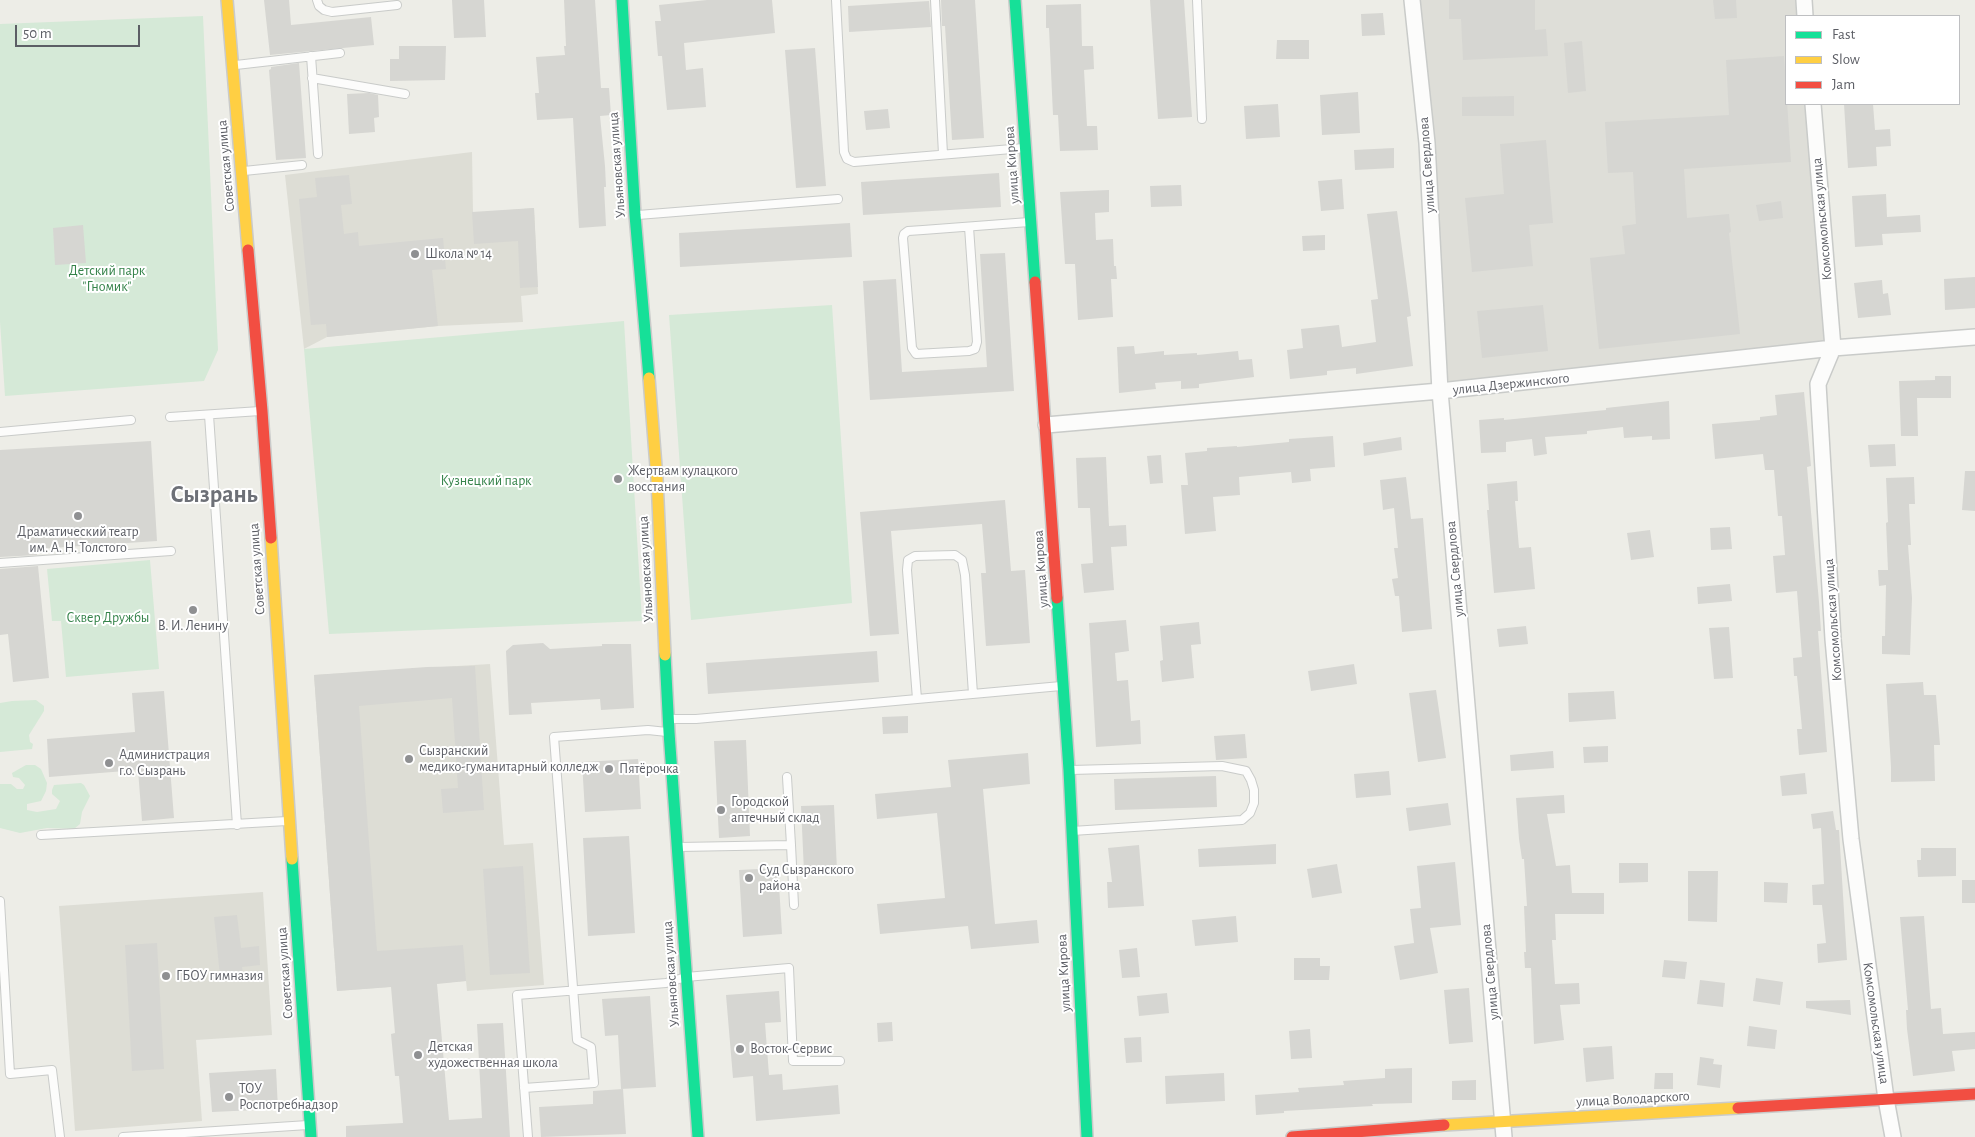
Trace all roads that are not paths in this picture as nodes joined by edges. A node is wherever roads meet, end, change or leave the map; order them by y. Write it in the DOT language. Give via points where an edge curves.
graph roads {
  1 [pos="227,0"];
  2 [pos="317,0"];
  3 [pos="836,0"];
  4 [pos="935,0"];
  5 [pos="1015,0"];
  6 [pos="1197,0"];
  7 [pos="1412,0"];
  8 [pos="1804,0"];
  9 [pos="625,1"];
  10 [pos="397,5"];
  11 [pos="1805,15"];
  12 [pos="340,53"];
  13 [pos="311,56"];
  14 [pos="233,66"];
  15 [pos="312,78"];
  16 [pos="405,94"];
  17 [pos="1813,105"];
  18 [pos="1202,119"];
  19 [pos="1025,148"];
  20 [pos="318,154"];
  21 [pos="943,154"];
  22 [pos="302,165"];
  23 [pos="242,172"];
  24 [pos="838,199"];
  25 [pos="635,215"];
  26 [pos="1031,222"];
  27 [pos="969,227"];
  28 [pos="1975,337"];
  29 [pos="1833,348"];
  30 [pos="1440,391"];
  31 [pos="262,411"];
  32 [pos="208,415"];
  33 [pos="170,417"];
  34 [pos="131,420"];
  35 [pos="1046,425"];
  36 [pos="0,432"];
  37 [pos="171,551"];
  38 [pos="0,564"];
  39 [pos="1063,686"];
  40 [pos="974,694"];
  41 [pos="917,699"];
  42 [pos="668,719"];
  43 [pos="669,732"];
  44 [pos="1069,770"];
  45 [pos="787,777"];
  46 [pos="289,821"];
  47 [pos="237,825"];
  48 [pos="1072,831"];
  49 [pos="42,835"];
  50 [pos="792,845"];
  51 [pos="677,847"];
  52 [pos="0,901"];
  53 [pos="794,905"];
  54 [pos="686,977"];
  55 [pos="574,991"];
  56 [pos="840,1061"];
  57 [pos="524,1088"];
  58 [pos="1975,1094"];
  59 [pos="1886,1099"];
  60 [pos="1502,1121"];
  61 [pos="311,1131"];
  62 [pos="60,1137"];
  63 [pos="124,1137"];
  64 [pos="528,1137"];
  65 [pos="698,1137"];
  66 [pos="1088,1137"];
  67 [pos="1292,1137"];
  68 [pos="1504,1137"];
  69 [pos="1893,1137"];
  1 -- 14 [label="main road, Советская улица"];
  2 -- 10 [label="lane" via="319,6 332,12"];
  3 -- 21 [label="lane" via="844,152 847,159 854,162"];
  4 -- 21 [label="lane"];
  5 -- 19 [label="main road, улица Кирова"];
  6 -- 18 [label="lane"];
  7 -- 30 [label="street, улица Свердлова" via="1427,144"];
  8 -- 11 [label="street"];
  9 -- 25 [label="main road, Ульяновская улица"];
  12 -- 13 [label="lane"];
  13 -- 14 [label="lane"];
  13 -- 15 [label="lane"];
  14 -- 23 [label="main road, Советская улица"];
  15 -- 16 [label="lane"];
  15 -- 20 [label="lane"];
  17 -- 29 [label="street, Комсомольская улица"];
  19 -- 21 [label="lane"];
  19 -- 26 [label="main road, улица Кирова"];
  22 -- 23 [label="lane"];
  23 -- 31 [label="main road, Советская улица"];
  24 -- 25 [label="lane"];
  25 -- 42 [label="main road, Ульяновская улица" via="657,479"];
  26 -- 27 [label="lane"];
  26 -- 35 [label="main road, улица Кирова"];
  27 -- 27 [label="lane" via="908,231 904,234 912,348 916,354 969,352 978,342"];
  28 -- 29 [label="street, улица Дзержинского"];
  29 -- 30 [label="street, улица Дзержинского"];
  29 -- 59 [label="street, Комсомольская улица" via="1818,384 1833,639 1851,839"];
  30 -- 35 [label="street, улица Дзержинского"];
  30 -- 60 [label="street, улица Свердлова"];
  31 -- 32 [label="lane"];
  31 -- 46 [label="main road, Советская улица"];
  32 -- 33 [label="lane"];
  32 -- 47 [label="lane"];
  34 -- 36 [label="lane"];
  35 -- 39 [label="main road, улица Кирова"];
  37 -- 38 [label="lane"];
  39 -- 40 [label="lane"];
  39 -- 44 [label="main road, улица Кирова"];
  40 -- 41 [label="lane"];
  40 -- 41 [label="lane" via="962,560 955,555 915,556 908,560 907,570"];
  41 -- 42 [label="lane"];
  42 -- 43 [label="main road, Ульяновская улица"];
  43 -- 51 [label="main road, Ульяновская улица"];
  43 -- 55 [label="lane" via="648,730 554,737"];
  44 -- 48 [label="main road, улица Кирова"];
  44 -- 48 [label="lane" via="1222,766 1246,771 1254,790 1254,803 1242,820"];
  45 -- 50 [label="lane"];
  46 -- 47 [label="lane"];
  46 -- 61 [label="main road, Советская улица"];
  47 -- 49 [label="lane"];
  48 -- 66 [label="main road, улица Кирова"];
  50 -- 51 [label="lane"];
  50 -- 53 [label="lane"];
  51 -- 54 [label="main road, Ульяновская улица"];
  52 -- 62 [label="lane" via="10,1074 52,1070"];
  54 -- 55 [label="lane" via="666,984"];
  54 -- 56 [label="lane" via="788,968 793,1061"];
  54 -- 65 [label="main road, Ульяновская улица"];
  55 -- 57 [label="lane" via="517,995"];
  55 -- 57 [label="lane" via="577,1040 591,1047 594,1082"];
  57 -- 64 [label="lane"];
  58 -- 59 [label="main road, улица Володарского"];
  59 -- 60 [label="main road, улица Володарского"];
  59 -- 69 [label="street, Комсомольская улица"];
  60 -- 67 [label="main road, улица Володарского"];
  60 -- 68 [label="street, улица Свердлова"];
  61 -- 63 [label="lane"];
}
